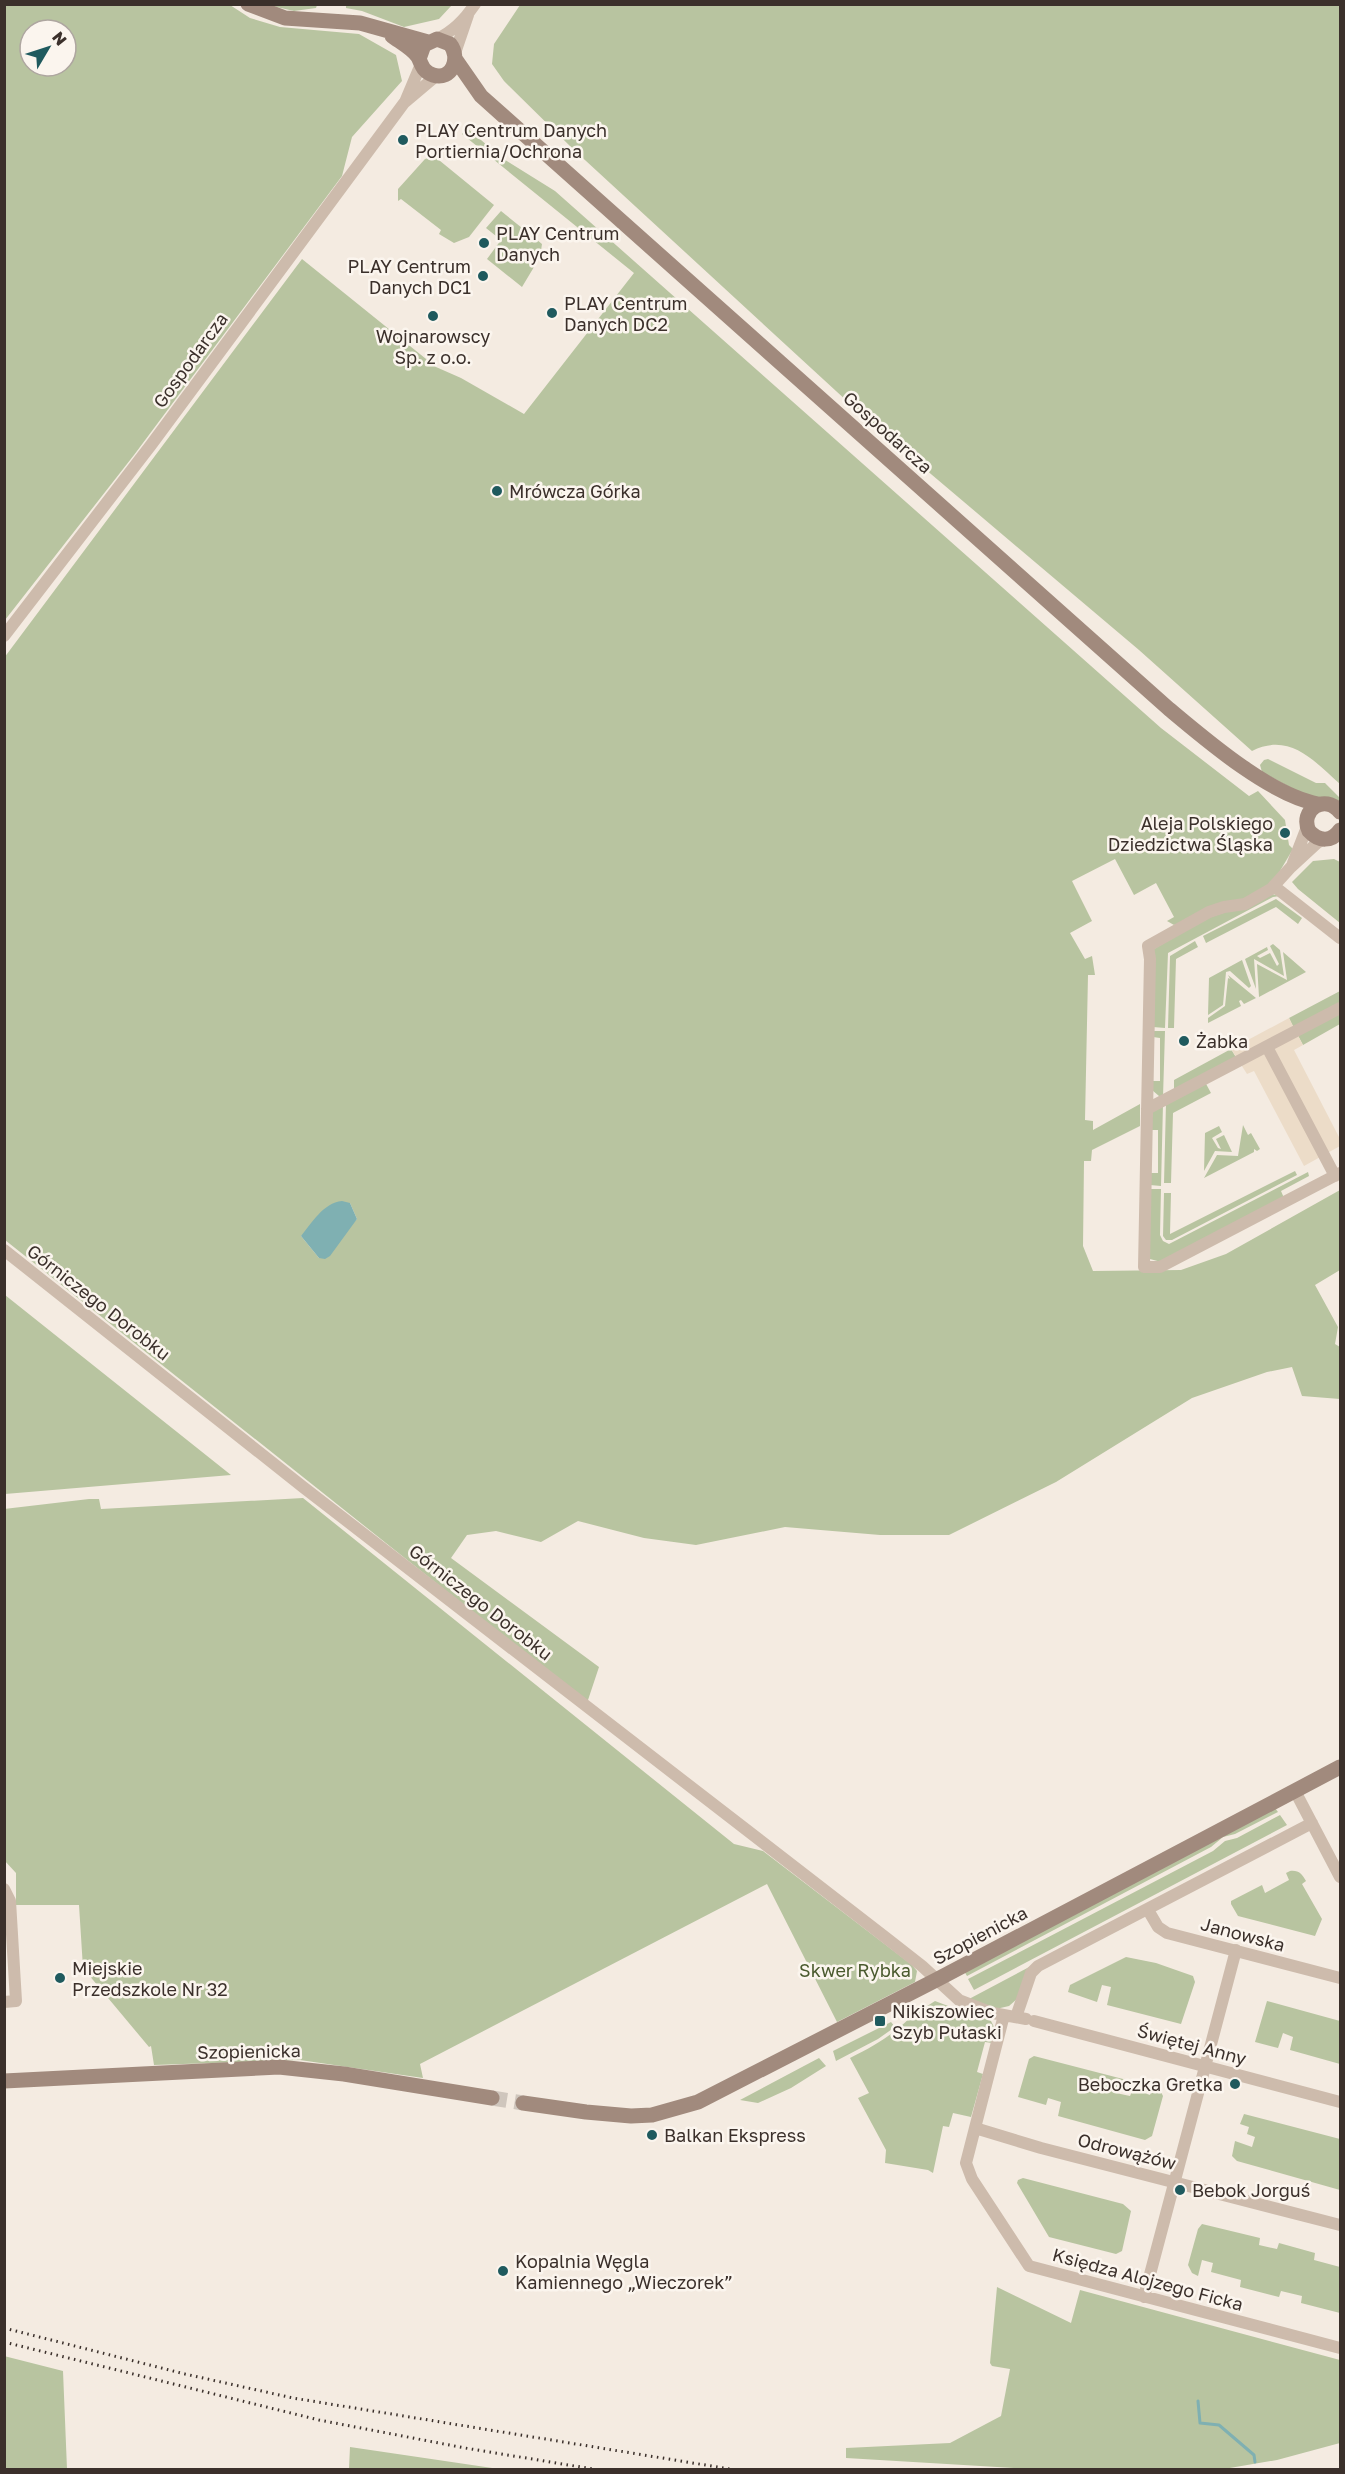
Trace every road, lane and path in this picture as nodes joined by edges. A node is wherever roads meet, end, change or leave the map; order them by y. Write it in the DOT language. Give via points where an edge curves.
graph roads {
  1 [pos="248,4"];
  2 [pos="472,9"];
  3 [pos="387,32"];
  4 [pos="432,40"];
  5 [pos="456,56"];
  6 [pos="420,62"];
  7 [pos="440,75"];
  8 [pos="481,96"];
  9 [pos="404,103"];
  10 [pos="4,636"];
  11 [pos="1276,788"];
  12 [pos="1318,804"];
  13 [pos="1341,812"];
  14 [pos="1307,824"];
  15 [pos="1334,838"];
  16 [pos="1291,867"];
  17 [pos="1275,887"];
  18 [pos="1341,938"];
  19 [pos="1341,1008"];
  20 [pos="1267,1047"];
  21 [pos="1148,1109"];
  22 [pos="1338,1174"];
  23 [pos="4,1250"];
  24 [pos="1341,1767"];
  25 [pos="1295,1791"];
  26 [pos="1312,1823"];
  27 [pos="1341,1877"];
  28 [pos="4,1889"];
  29 [pos="1148,1910"];
  30 [pos="1236,1950"];
  31 [pos="1341,1978"];
  32 [pos="938,1979"];
  33 [pos="4,2002"];
  34 [pos="1020,2018"];
  35 [pos="1206,2066"];
  36 [pos="4,2081"];
  37 [pos="492,2098"];
  38 [pos="1341,2102"];
  39 [pos="523,2103"];
  40 [pos="975,2128"];
  41 [pos="1175,2181"];
  42 [pos="1341,2225"];
  43 [pos="1144,2297"];
  44 [pos="1341,2348"];
  1 -- 3 [label="street" via="285,18 360,23"];
  2 -- 4 [label="street" via="444,36"];
  2 -- 5 [label="street"];
  3 -- 4 [label="street"];
  3 -- 6 [label="street"];
  4 -- 5 [label="street" via="450,44"];
  4 -- 6 [label="street" via="421,49"];
  5 -- 7 [label="street" via="453,68"];
  5 -- 8 [label="street, Gospodarcza"];
  6 -- 7 [label="street" via="427,73"];
  6 -- 9 [label="street, Gospodarcza"];
  7 -- 8 [label="street, Gospodarcza"];
  7 -- 9 [label="street, Gospodarcza"];
  8 -- 11 [label="street, Gospodarcza" via="1169,709"];
  9 -- 10 [label="street, Gospodarcza"];
  11 -- 12 [label="street, Gospodarcza"];
  11 -- 14 [label="street, Gospodarcza"];
  12 -- 13 [label="street, Gospodarcza" via="1328,803"];
  12 -- 14 [label="street" via="1310,811"];
  14 -- 15 [label="street, Gospodarcza" via="1312,835"];
  14 -- 16 [label="street"];
  15 -- 16 [label="street" via="1317,843"];
  16 -- 17 [label="street"];
  17 -- 18 [label="street"];
  17 -- 21 [label="street" via="1245,904 1209,912 1148,946"];
  19 -- 20 [label="street"];
  20 -- 21 [label="street"];
  20 -- 22 [label="street"];
  21 -- 22 [label="street" via="1144,1267 1160,1267"];
  23 -- 32 [label="street, Górniczego Dorobku" via="312,1495"];
  24 -- 25 [label="street, Szopienicka"];
  25 -- 26 [label="street"];
  25 -- 32 [label="street, Szopienicka"];
  26 -- 27 [label="street"];
  26 -- 29 [label="street"];
  28 -- 33 [label="street" via="10,1901 16,2001"];
  29 -- 30 [label="street, Janowska" via="1162,1931"];
  29 -- 34 [label="street" via="1038,1966 1031,1973"];
  30 -- 31 [label="street, Janowska"];
  30 -- 35 [label="street"];
  32 -- 34 [label="street, Świętej Anny" via="959,2000"];
  32 -- 39 [label="street, Szopienicka" via="713,2095 675,2110 631,2116"];
  34 -- 35 [label="street, Świętej Anny"];
  34 -- 40 [label="street, Księdza Alojzego Ficka"];
  35 -- 38 [label="street, Świętej Anny"];
  35 -- 41 [label="street"];
  36 -- 37 [label="street, Szopienicka" via="279,2067"];
  40 -- 41 [label="street, Odrowążów"];
  40 -- 43 [label="street, Księdza Alojzego Ficka" via="967,2155 968,2173 1029,2266"];
  41 -- 42 [label="street, Odrowążów"];
  41 -- 43 [label="street"];
  43 -- 44 [label="street, Księdza Alojzego Ficka"];
}
